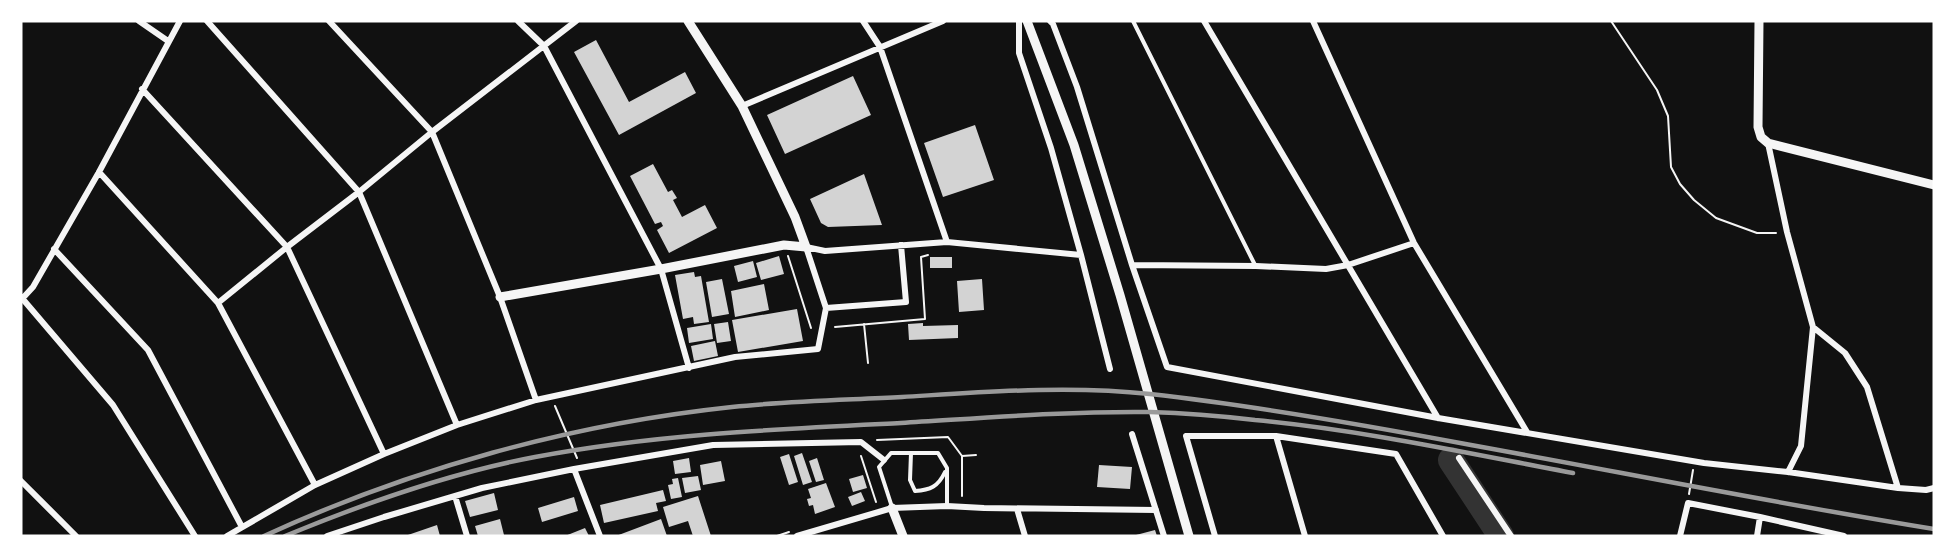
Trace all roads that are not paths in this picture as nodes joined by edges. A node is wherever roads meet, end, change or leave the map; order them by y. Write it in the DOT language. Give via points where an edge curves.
graph roads {
  1 [pos="139,21"];
  2 [pos="180,21"];
  3 [pos="207,21"];
  4 [pos="329,21"];
  5 [pos="518,21"];
  6 [pos="576,21"];
  7 [pos="688,21"];
  8 [pos="863,21"];
  9 [pos="943,21"];
  10 [pos="1019,21"];
  11 [pos="1027,21"];
  12 [pos="1050,21"];
  13 [pos="1133,21"];
  14 [pos="1204,21"];
  15 [pos="1313,21"];
  16 [pos="1759,21"];
  17 [pos="168,41"];
  18 [pos="544,46"];
  19 [pos="880,47"];
  20 [pos="142,89"];
  21 [pos="742,106"];
  22 [pos="432,132"];
  23 [pos="1768,144"];
  24 [pos="99,172"];
  25 [pos="1934,184"];
  26 [pos="359,192"];
  27 [pos="947,242"];
  28 [pos="1414,243"];
  29 [pos="901,245"];
  30 [pos="287,247"];
  31 [pos="806,247"];
  32 [pos="54,249"];
  33 [pos="1081,255"];
  34 [pos="1132,265"];
  35 [pos="1348,265"];
  36 [pos="1256,266"];
  37 [pos="661,269"];
  38 [pos="500,297"];
  39 [pos="22,298"];
  40 [pos="218,303"];
  41 [pos="826,308"];
  42 [pos="1813,327"];
  43 [pos="689,368"];
  44 [pos="1110,369"];
  45 [pos="536,400"];
  46 [pos="1438,418"];
  47 [pos="457,425"];
  48 [pos="1527,432"];
  49 [pos="1132,434"];
  50 [pos="1276,436"];
  51 [pos="911,453"];
  52 [pos="384,454"];
  53 [pos="1459,458"];
  54 [pos="884,460"];
  55 [pos="946,468"];
  56 [pos="574,469"];
  57 [pos="1788,472"];
  58 [pos="21,481"];
  59 [pos="315,484"];
  60 [pos="1898,488"];
  61 [pos="1934,488"];
  62 [pos="455,496"];
  63 [pos="947,506"];
  64 [pos="892,508"];
  65 [pos="1017,509"];
  66 [pos="1156,510"];
  67 [pos="1760,517"];
  68 [pos="242,527"];
  69 [pos="798,533"];
  70 [pos="1830,535"];
  71 [pos="76,536"];
  72 [pos="195,536"];
  73 [pos="227,536"];
  74 [pos="327,536"];
  75 [pos="467,536"];
  76 [pos="600,536"];
  77 [pos="903,536"];
  78 [pos="1025,536"];
  79 [pos="1164,536"];
  80 [pos="1189,536"];
  81 [pos="1215,536"];
  82 [pos="1305,536"];
  83 [pos="1443,536"];
  84 [pos="1512,536"];
  85 [pos="1680,536"];
  86 [pos="1757,536"];
  87 [pos="1844,536"];
  1 -- 17 [label="street"];
  2 -- 17 [label="street"];
  3 -- 26 [label="street"];
  4 -- 22 [label="street"];
  5 -- 18 [label="street"];
  6 -- 18 [label="street"];
  7 -- 21 [label="street"];
  8 -- 19 [label="street"];
  9 -- 19 [label="street"];
  10 -- 33 [label="street" via="1019,53"];
  11 -- 80 [label="street" via="1080,167"];
  12 -- 34 [label="street" via="1077,87"];
  13 -- 36 [label="lane"];
  14 -- 35 [label="street"];
  15 -- 28 [label="street"];
  16 -- 23 [label="street" via="1758,127"];
  17 -- 20 [label="street"];
  18 -- 22 [label="street"];
  18 -- 37 [label="street"];
  19 -- 21 [label="street"];
  19 -- 27 [label="street"];
  20 -- 24 [label="street"];
  20 -- 30 [label="street"];
  21 -- 31 [label="street"];
  22 -- 26 [label="street"];
  22 -- 38 [label="street"];
  23 -- 25 [label="street"];
  23 -- 42 [label="street" via="1786,232"];
  24 -- 32 [label="street"];
  24 -- 40 [label="street"];
  26 -- 30 [label="street"];
  26 -- 47 [label="street"];
  27 -- 29 [label="street"];
  27 -- 33 [label="street"];
  28 -- 35 [label="street"];
  28 -- 48 [label="street"];
  29 -- 31 [label="street" via="825,250"];
  29 -- 41 [label="street" via="906,303"];
  30 -- 40 [label="street"];
  30 -- 52 [label="street"];
  31 -- 37 [label="street" via="784,245"];
  31 -- 41 [label="street"];
  32 -- 39 [label="street" via="33,287"];
  32 -- 68 [label="street" via="148,350"];
  33 -- 44 [label="street"];
  34 -- 36 [label="street"];
  34 -- 46 [label="street" via="1167,367"];
  35 -- 36 [label="street" via="1326,269"];
  35 -- 46 [label="street"];
  37 -- 38 [label="street"];
  37 -- 43 [label="street"];
  38 -- 45 [label="street"];
  39 -- 72 [label="street" via="113,405"];
  40 -- 59 [label="street"];
  41 -- 43 [label="street" via="818,349 735,357"];
  42 -- 57 [label="street" via="1802,446"];
  42 -- 60 [label="street" via="1845,353 1867,387"];
  43 -- 45 [label="street"];
  45 -- 47 [label="street"];
  46 -- 48 [label="street"];
  47 -- 52 [label="street"];
  48 -- 57 [label="street" via="1694,461"];
  49 -- 66 [label="street"];
  50 -- 81 [label="street" via="1186,436"];
  50 -- 82 [label="street"];
  50 -- 83 [label="street" via="1396,454"];
  51 -- 54 [label="lane" via="891,453"];
  51 -- 55 [label="lane" via="938,453"];
  51 -- 55 [label="lane" via="910,480 915,491 929,490 941,481"];
  52 -- 59 [label="street"];
  53 -- 84 [label="street"];
  54 -- 56 [label="street" via="861,442 713,445"];
  54 -- 64 [label="lane" via="879,467"];
  55 -- 63 [label="lane"];
  56 -- 62 [label="street"];
  56 -- 76 [label="street"];
  57 -- 60 [label="street"];
  58 -- 71 [label="street"];
  59 -- 68 [label="street"];
  60 -- 61 [label="street"];
  62 -- 74 [label="street"];
  62 -- 75 [label="street"];
  63 -- 64 [label="street"];
  63 -- 65 [label="street"];
  64 -- 69 [label="street"];
  64 -- 77 [label="street"];
  65 -- 66 [label="street"];
  65 -- 78 [label="street"];
  66 -- 79 [label="street"];
  67 -- 70 [label="street"];
  67 -- 85 [label="street" via="1688,503"];
  67 -- 86 [label="street"];
  68 -- 73 [label="street"];
  70 -- 87 [label="street"];
}
